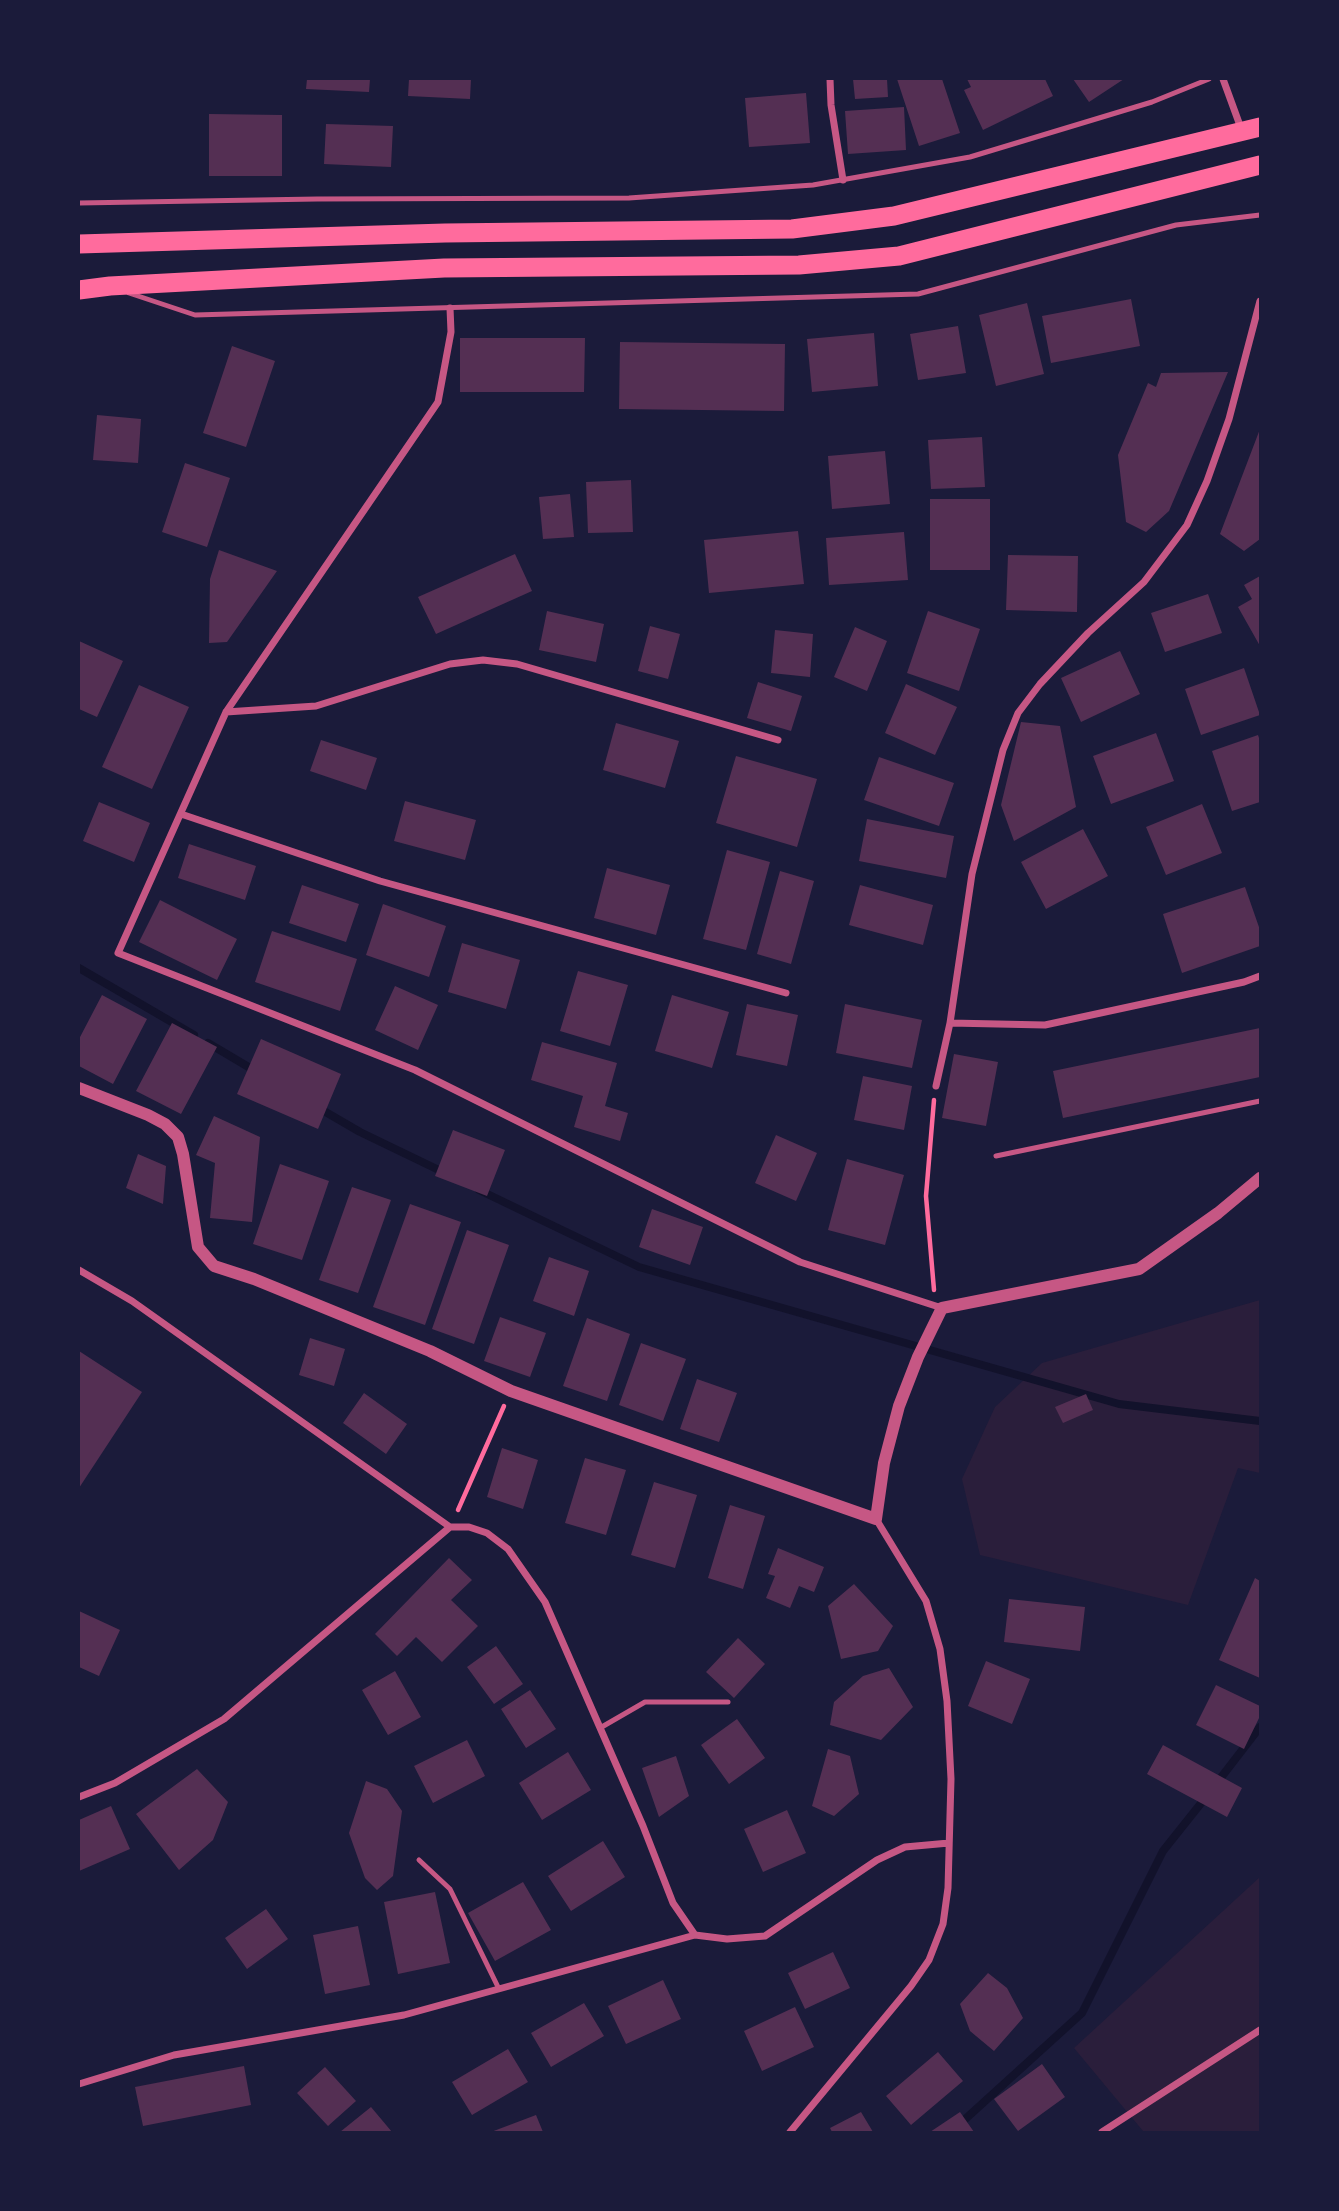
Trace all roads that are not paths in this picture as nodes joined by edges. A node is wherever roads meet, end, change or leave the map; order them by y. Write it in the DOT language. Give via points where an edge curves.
graph roads {
  1 [pos="830,79"];
  2 [pos="1209,79"];
  3 [pos="1223,79"];
  4 [pos="1251,129"];
  5 [pos="1260,164"];
  6 [pos="843,180"];
  7 [pos="79,203"];
  8 [pos="1260,215"];
  9 [pos="79,243"];
  10 [pos="110,286"];
  11 [pos="79,290"];
  12 [pos="1260,301"];
  13 [pos="450,308"];
  14 [pos="226,712"];
  15 [pos="778,740"];
  16 [pos="181,814"];
  17 [pos="1260,976"];
  18 [pos="786,993"];
  19 [pos="950,1023"];
  20 [pos="936,1086"];
  21 [pos="79,1088"];
  22 [pos="1260,1101"];
  23 [pos="996,1156"];
  24 [pos="1260,1178"];
  25 [pos="79,1270"];
  26 [pos="942,1308"];
  27 [pos="876,1519"];
  28 [pos="450,1527"];
  29 [pos="728,1702"];
  30 [pos="600,1728"];
  31 [pos="79,1797"];
  32 [pos="948,1843"];
  33 [pos="419,1860"];
  34 [pos="695,1935"];
  35 [pos="499,1989"];
  36 [pos="1260,2030"];
  37 [pos="79,2084"];
  38 [pos="790,2132"];
  39 [pos="1102,2132"];
  1 -- 6 [label="street"];
  2 -- 6 [label="lane" via="1152,102 970,158"];
  3 -- 4 [label="street"];
  4 -- 9 [label="highway" via="894,216 792,229"];
  5 -- 10 [label="highway" via="899,256 799,265 444,268"];
  6 -- 7 [label="lane" via="629,198"];
  8 -- 13 [label="lane" via="1176,225 918,294"];
  10 -- 11 [label="highway"];
  10 -- 13 [label="lane" via="195,315"];
  12 -- 19 [label="street" via="1229,419 1187,525 1144,582 1080,641 1018,713 1003,750 972,874"];
  13 -- 14 [label="street" via="451,332 438,402"];
  14 -- 15 [label="street" via="316,706 450,664 484,660 517,664"];
  14 -- 16 [label="street"];
  16 -- 18 [label="street" via="380,881"];
  16 -- 26 [label="street" via="118,953 415,1070 800,1262"];
  17 -- 19 [label="street" via="1045,1025"];
  19 -- 20 [label="street"];
  21 -- 27 [label="street" via="148,1115 178,1137 198,1247 214,1266 429,1351 511,1391"];
  22 -- 23 [label="lane"];
  24 -- 26 [label="street" via="1139,1269"];
  25 -- 28 [label="street" via="132,1301"];
  26 -- 27 [label="street" via="900,1406 884,1463"];
  27 -- 32 [label="street" via="926,1601 940,1649 950,1766"];
  28 -- 30 [label="street" via="487,1533 508,1549 545,1602"];
  28 -- 31 [label="street" via="224,1719 115,1783"];
  29 -- 30 [label="lane" via="645,1702"];
  30 -- 34 [label="street" via="673,1903"];
  32 -- 34 [label="street" via="905,1847 877,1860 765,1936 727,1939"];
  32 -- 38 [label="street" via="943,1924 929,1961"];
  33 -- 35 [label="lane" via="450,1889"];
  34 -- 35 [label="street"];
  35 -- 37 [label="street" via="404,2015 174,2055"];
  36 -- 39 [label="street"];
}
